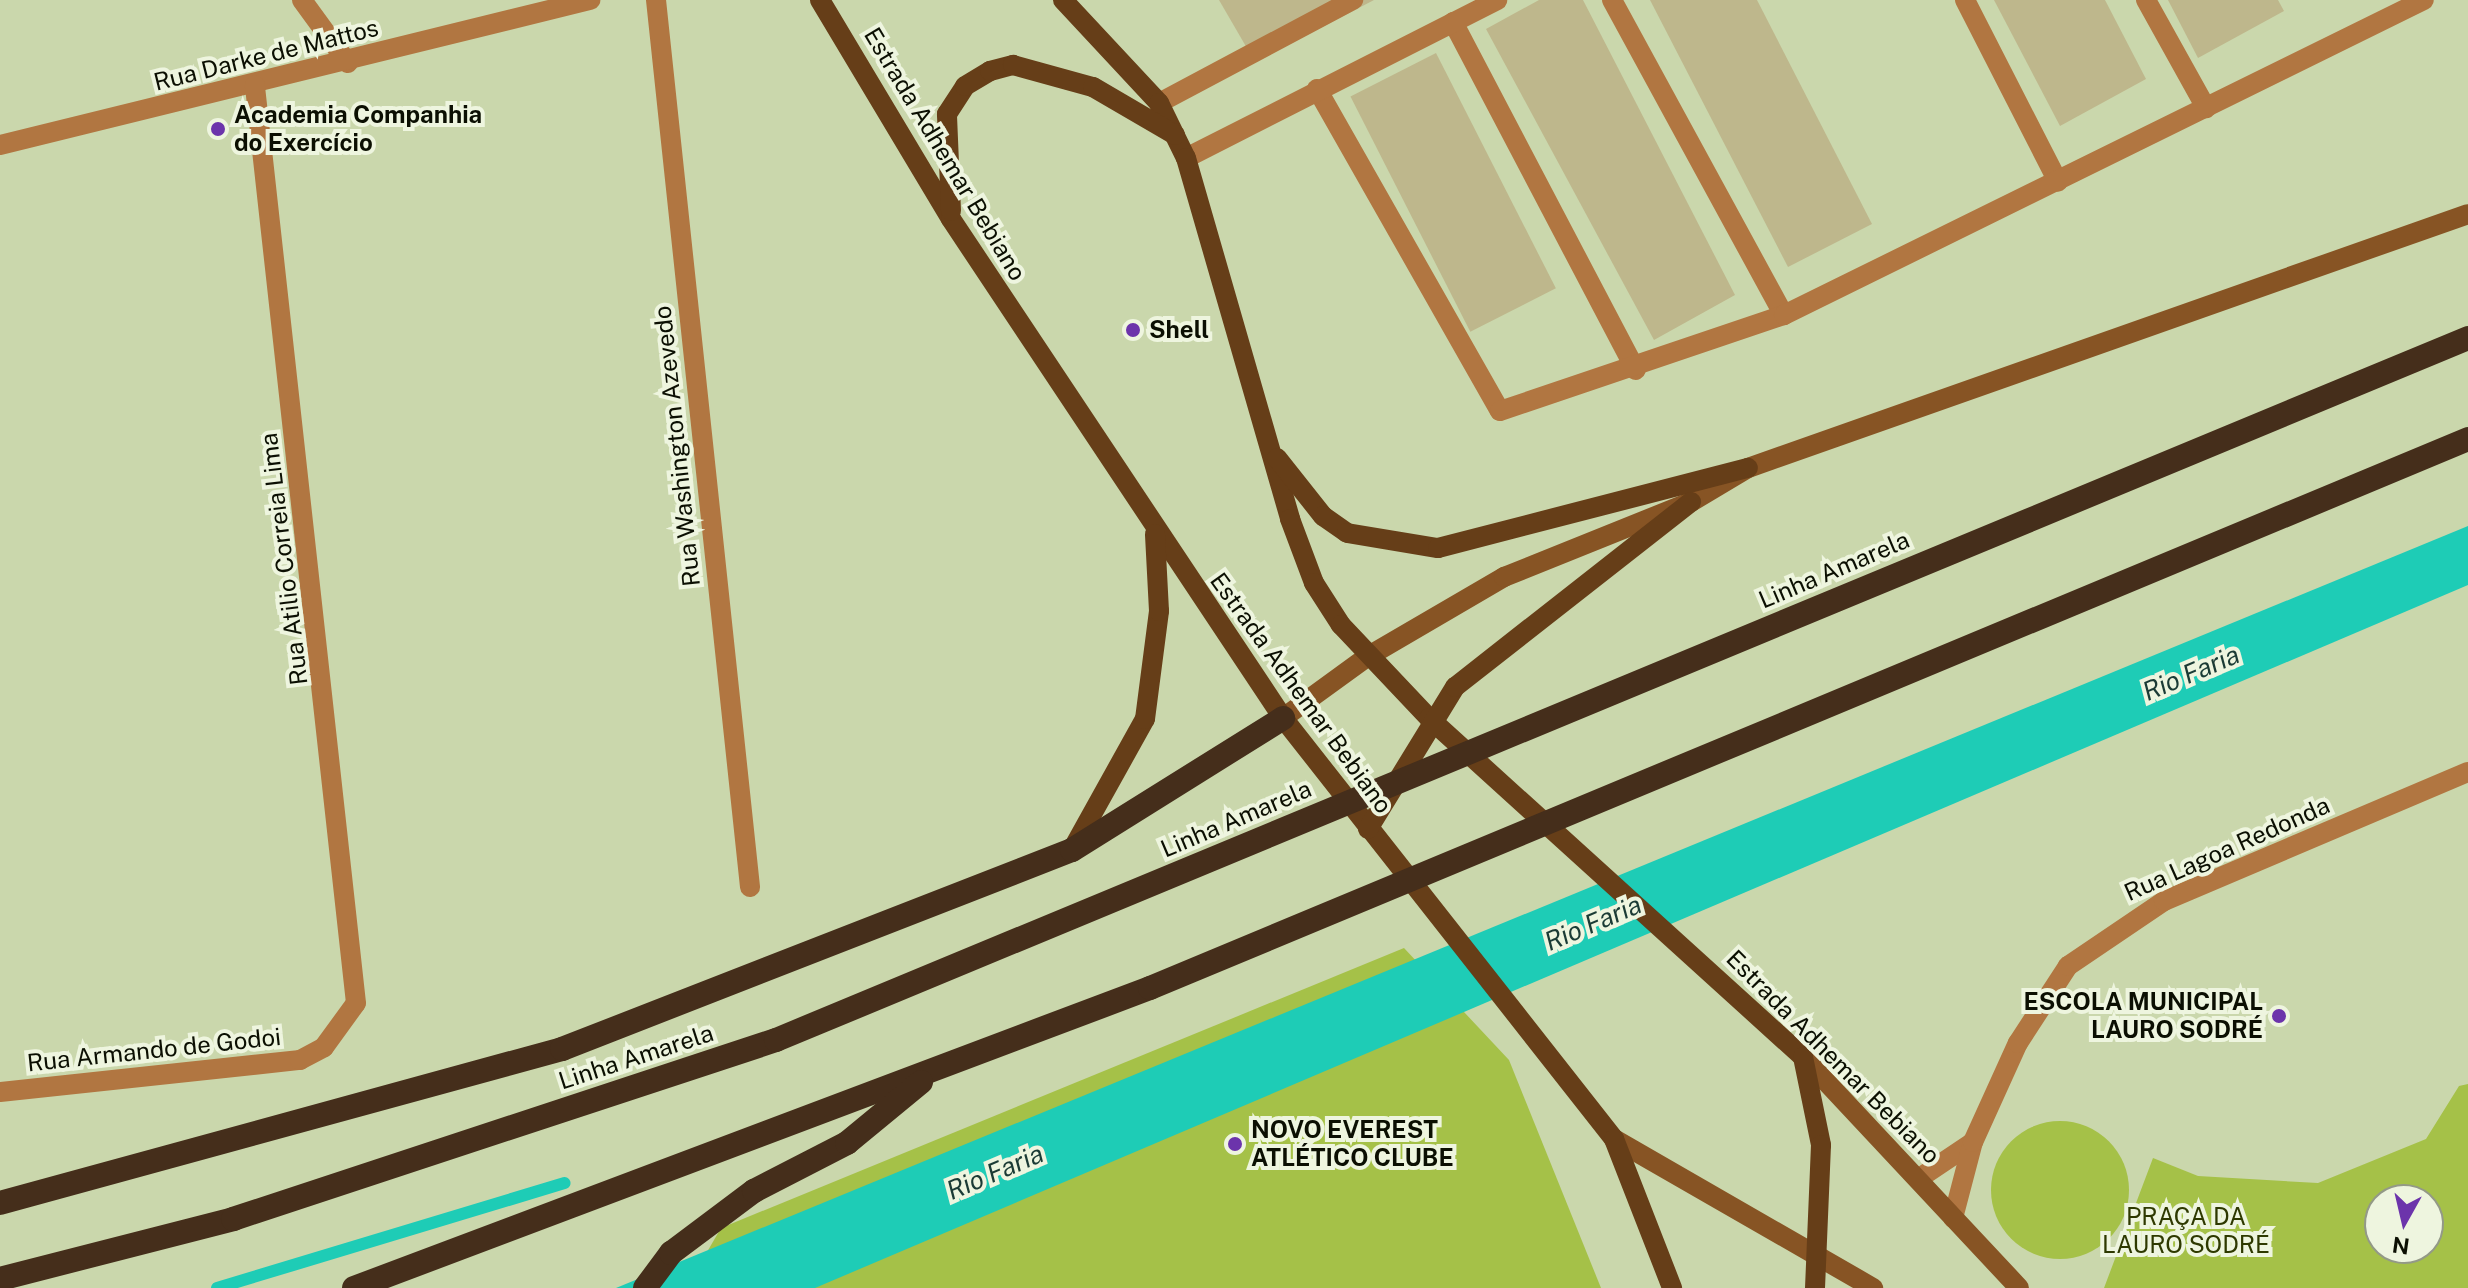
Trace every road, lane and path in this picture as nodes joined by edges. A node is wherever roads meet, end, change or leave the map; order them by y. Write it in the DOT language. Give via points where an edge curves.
graph roads {
  1 [pos="302,0"];
  2 [pos="590,0"];
  3 [pos="656,0"];
  4 [pos="820,0"];
  5 [pos="1063,0"];
  6 [pos="1353,0"];
  7 [pos="1497,0"];
  8 [pos="1612,0"];
  9 [pos="1965,0"];
  10 [pos="2146,0"];
  11 [pos="2424,0"];
  12 [pos="1453,22"];
  13 [pos="348,63"];
  14 [pos="255,86"];
  15 [pos="1317,89"];
  16 [pos="1159,103"];
  17 [pos="2206,108"];
  18 [pos="1175,135"];
  19 [pos="0,145"];
  20 [pos="1186,158"];
  21 [pos="2058,182"];
  22 [pos="2468,214"];
  23 [pos="951,219"];
  24 [pos="1784,315"];
  25 [pos="2468,338"];
  26 [pos="1636,370"];
  27 [pos="2468,439"];
  28 [pos="1272,450"];
  29 [pos="1748,468"];
  30 [pos="1691,502"];
  31 [pos="1155,534"];
  32 [pos="1367,657"];
  33 [pos="1283,718"];
  34 [pos="1429,718"];
  35 [pos="2468,772"];
  36 [pos="1368,829"];
  37 [pos="1072,850"];
  38 [pos="750,887"];
  39 [pos="347,1023"];
  40 [pos="1803,1057"];
  41 [pos="938,1068"];
  42 [pos="0,1092"];
  43 [pos="1614,1139"];
  44 [pos="1973,1142"];
  45 [pos="1918,1179"];
  46 [pos="0,1203"];
  47 [pos="1953,1218"];
  48 [pos="1817,1257"];
  49 [pos="0,1279"];
  50 [pos="354,1288"];
  51 [pos="645,1288"];
  52 [pos="1672,1288"];
  53 [pos="1815,1288"];
  54 [pos="1873,1288"];
  55 [pos="2019,1288"];
  1 -- 13 [label="street"];
  2 -- 13 [label="street, Rua Darke de Mattos"];
  3 -- 38 [label="street, Rua Washington Azevedo"];
  4 -- 23 [label="main road, Estrada Adhemar Bebiano"];
  5 -- 16 [label="main road, Estrada Adhemar Bebiano"];
  6 -- 16 [label="street"];
  7 -- 12 [label="street"];
  8 -- 24 [label="street"];
  9 -- 21 [label="street"];
  10 -- 17 [label="street"];
  11 -- 17 [label="street"];
  12 -- 15 [label="street"];
  12 -- 26 [label="street"];
  13 -- 14 [label="street, Rua Darke de Mattos"];
  14 -- 19 [label="street, Rua Darke de Mattos"];
  14 -- 39 [label="street, Rua Atilio Correia Lima" via="360,985"];
  15 -- 20 [label="street"];
  15 -- 26 [label="street" via="1500,411"];
  16 -- 18 [label="main road, Estrada Adhemar Bebiano"];
  17 -- 21 [label="street"];
  18 -- 20 [label="main road, Estrada Adhemar Bebiano"];
  18 -- 23 [label="main road" via="1093,87 1013,65 990,71 965,86 947,114"];
  20 -- 28 [label="main road, Estrada Adhemar Bebiano"];
  21 -- 24 [label="street"];
  22 -- 29 [label="main road"];
  23 -- 31 [label="main road, Estrada Adhemar Bebiano"];
  24 -- 26 [label="street"];
  25 -- 49 [label="highway, Linha Amarela" via="776,1040 233,1219"];
  27 -- 41 [label="highway" via="1150,988"];
  28 -- 29 [label="main road" via="1323,516 1347,533 1438,548"];
  28 -- 32 [label="main road, Estrada Adhemar Bebiano" via="1314,583"];
  29 -- 30 [label="main road"];
  30 -- 32 [label="main road" via="1504,577"];
  30 -- 34 [label="main road" via="1481,661"];
  31 -- 33 [label="main road, Estrada Adhemar Bebiano"];
  31 -- 37 [label="main road" via="1159,611 1145,719"];
  32 -- 33 [label="main road"];
  32 -- 34 [label="main road, Estrada Adhemar Bebiano"];
  33 -- 36 [label="main road, Estrada Adhemar Bebiano"];
  33 -- 37 [label="highway"];
  34 -- 36 [label="main road"];
  34 -- 40 [label="main road, Estrada Adhemar Bebiano"];
  35 -- 44 [label="street, Rua Lagoa Redonda" via="2164,901 2109,933 2068,966 2038,1003"];
  36 -- 43 [label="main road, Estrada Adhemar Bebiano"];
  37 -- 46 [label="highway" via="562,1049"];
  39 -- 42 [label="street, Rua Armando de Godoi" via="300,1060 263,1069"];
  40 -- 45 [label="main road, Estrada Adhemar Bebiano"];
  40 -- 48 [label="main road" via="1821,1145"];
  41 -- 50 [label="highway"];
  41 -- 51 [label="highway" via="847,1143 754,1191 671,1253"];
  43 -- 48 [label="main road, Estrada Adhemar Bebiano"];
  43 -- 52 [label="main road"];
  44 -- 45 [label="street"];
  44 -- 47 [label="street, Rua Lagoa Redonda"];
  45 -- 47 [label="main road, Estrada Adhemar Bebiano"];
  47 -- 55 [label="main road, Estrada Adhemar Bebiano"];
  48 -- 53 [label="main road"];
  48 -- 54 [label="main road, Estrada Adhemar Bebiano"];
}
